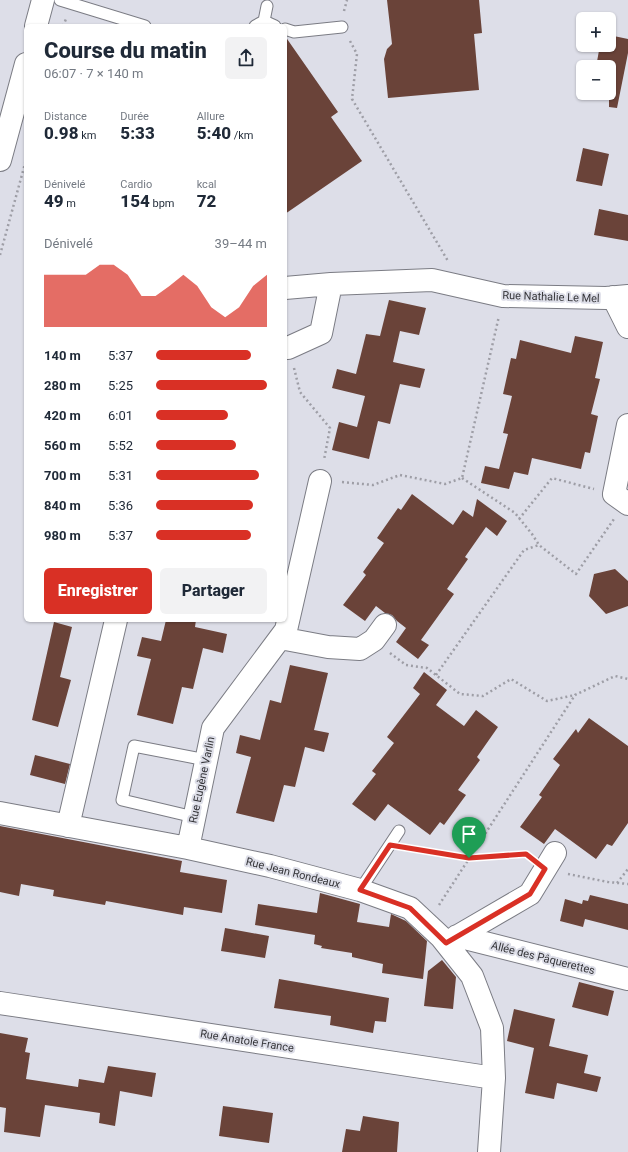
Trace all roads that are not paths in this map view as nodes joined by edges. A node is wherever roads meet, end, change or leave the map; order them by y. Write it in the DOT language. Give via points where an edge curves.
graph roads {
  1 [pos="44,0"];
  2 [pos="60,0"];
  3 [pos="267,6"];
  4 [pos="128,23"];
  5 [pos="37,24"];
  6 [pos="260,24"];
  7 [pos="342,26"];
  8 [pos="287,30"];
  9 [pos="24,71"];
  10 [pos="0,160"];
  11 [pos="331,284"];
  12 [pos="287,288"];
  13 [pos="620,296"];
  14 [pos="628,327"];
  15 [pos="287,348"];
  16 [pos="628,425"];
  17 [pos="320,481"];
  18 [pos="622,500"];
  19 [pos="116,622"];
  20 [pos="379,633"];
  21 [pos="280,638"];
  22 [pos="206,760"];
  23 [pos="0,813"];
  24 [pos="194,817"];
  25 [pos="68,826"];
  26 [pos="399,831"];
  27 [pos="188,848"];
  28 [pos="550,861"];
  29 [pos="360,890"];
  30 [pos="452,940"];
  31 [pos="628,979"];
  32 [pos="0,1003"];
  33 [pos="494,1078"];
  34 [pos="489,1152"];
  1 -- 5 [label="street"];
  2 -- 4 [label="lane"];
  3 -- 6 [label="lane"];
  7 -- 8 [label="lane" via="294,32"];
  9 -- 10 [label="street"];
  11 -- 12 [label="street, Rue Nathalie Le Mel"];
  11 -- 13 [label="street, Rue Nathalie Le Mel" via="432,280 503,296"];
  11 -- 15 [label="street" via="321,333"];
  13 -- 14 [label="street"];
  16 -- 18 [label="street"];
  17 -- 21 [label="street, Rue Eugène Varlin" via="286,630"];
  19 -- 25 [label="street"];
  20 -- 21 [label="street" via="360,649 328,647"];
  21 -- 22 [label="street, Rue Eugène Varlin" via="213,728"];
  22 -- 24 [label="street, Rue Eugène Varlin"];
  22 -- 24 [label="lane" via="134,746 122,800"];
  23 -- 25 [label="street, Rue Jean Rondeaux"];
  24 -- 27 [label="street, Rue Eugène Varlin"];
  25 -- 27 [label="street, Rue Jean Rondeaux"];
  26 -- 29 [label="lane"];
  27 -- 29 [label="street, Rue Jean Rondeaux"];
  28 -- 30 [label="street" via="530,894"];
  29 -- 30 [label="street, Rue Jean Rondeaux" via="410,908 427,924"];
  30 -- 31 [label="street, Allée des Pâquerettes"];
  30 -- 33 [label="street, Rue Jean Rondeaux" via="472,976 492,1028"];
  32 -- 33 [label="street, Rue Anatole France"];
  33 -- 34 [label="street, Rue Jean Rondeaux"];
}
